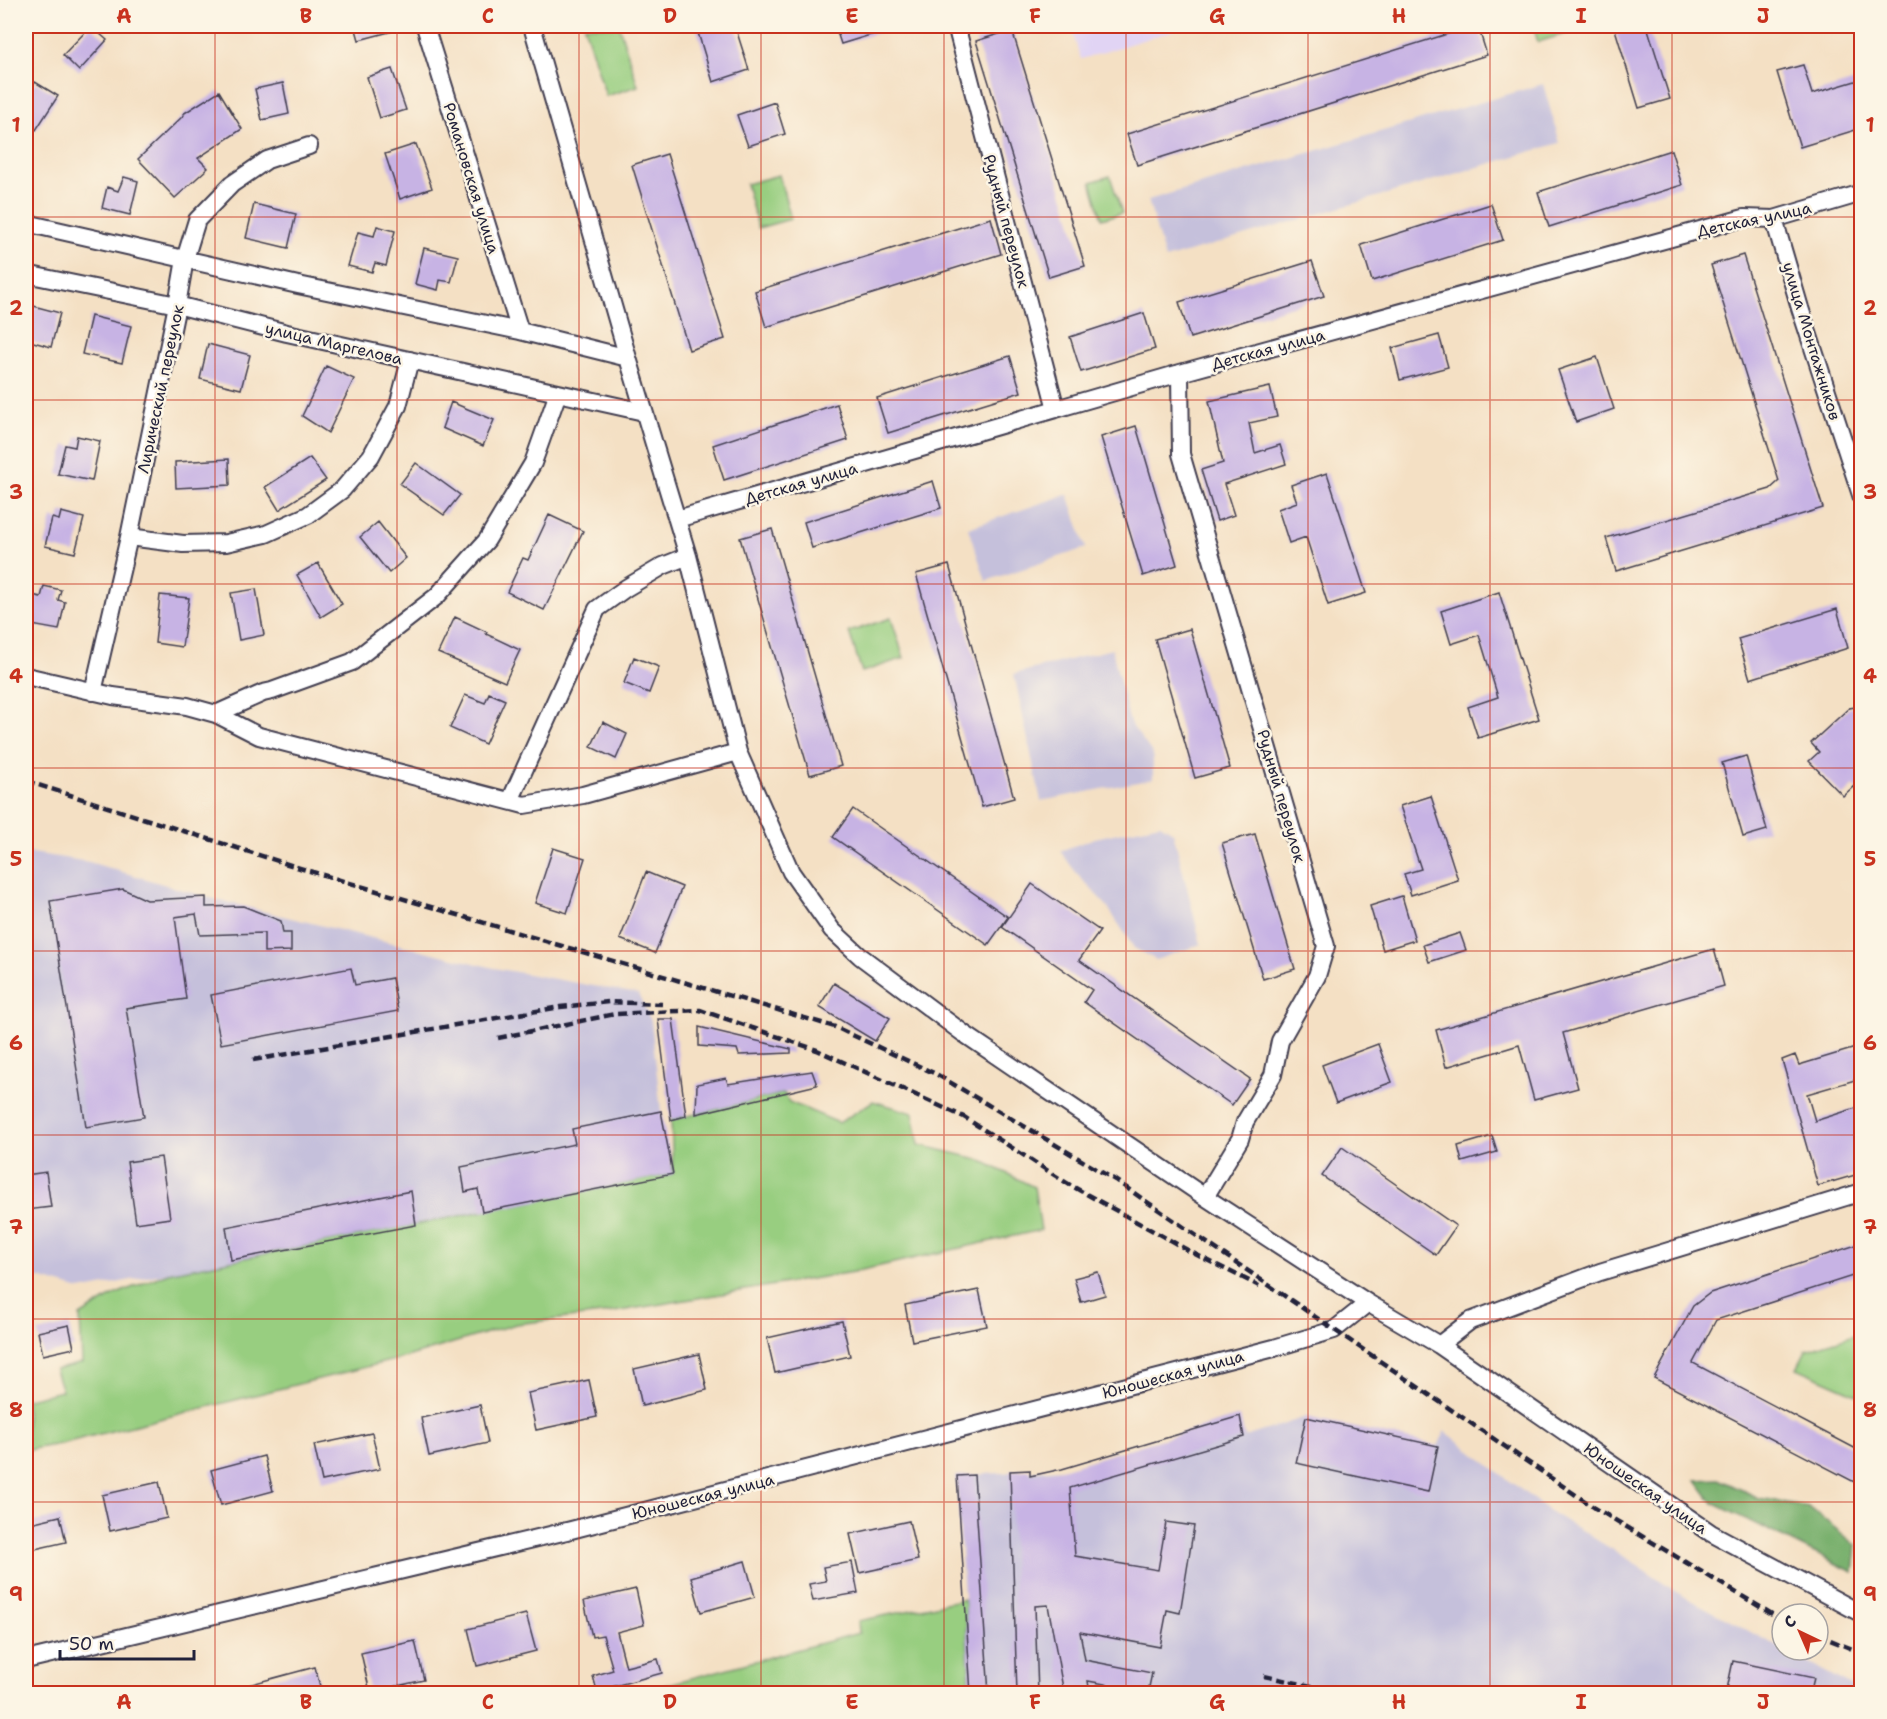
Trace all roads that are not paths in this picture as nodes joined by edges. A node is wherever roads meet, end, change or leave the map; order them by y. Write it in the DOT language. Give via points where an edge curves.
graph roads {
  1 [pos="424,26"];
  2 [pos="532,26"];
  3 [pos="958,33"];
  4 [pos="309,146"];
  5 [pos="1862,193"];
  6 [pos="1774,219"];
  7 [pos="26,223"];
  8 [pos="185,259"];
  9 [pos="26,274"];
  10 [pos="177,305"];
  11 [pos="520,331"];
  12 [pos="628,358"];
  13 [pos="410,360"];
  14 [pos="1180,373"];
  15 [pos="558,393"];
  16 [pos="1056,409"];
  17 [pos="644,412"];
  18 [pos="1862,498"];
  19 [pos="677,519"];
  20 [pos="129,537"];
  21 [pos="688,556"];
  22 [pos="26,676"];
  23 [pos="93,692"];
  24 [pos="216,714"];
  25 [pos="738,752"];
  26 [pos="510,801"];
  27 [pos="1862,1192"];
  28 [pos="1205,1197"];
  29 [pos="1368,1303"];
  30 [pos="1439,1345"];
  31 [pos="1862,1614"];
  32 [pos="26,1659"];
  1 -- 11 [label="street, Романовская улица"];
  2 -- 12 [label="street"];
  3 -- 16 [label="street, Рудный переулок"];
  4 -- 8 [label="street, Лирический переулок" via="267,160 232,184 197,220"];
  5 -- 6 [label="street, Детская улица"];
  6 -- 14 [label="street, Детская улица" via="1744,218"];
  6 -- 18 [label="street, улица Монтажников"];
  7 -- 8 [label="street"];
  8 -- 10 [label="street, Лирический переулок"];
  8 -- 11 [label="street"];
  9 -- 10 [label="street, улица Маргелова"];
  10 -- 13 [label="street, улица Маргелова"];
  10 -- 20 [label="street, Лирический переулок"];
  11 -- 12 [label="street"];
  12 -- 17 [label="street"];
  13 -- 15 [label="street, улица Маргелова"];
  13 -- 20 [label="street" via="398,406 371,456 342,490 308,515 266,534 226,543 183,544"];
  14 -- 16 [label="street, Детская улица"];
  14 -- 28 [label="street, Рудный переулок" via="1181,454 1326,946 1317,976 1280,1041 1273,1075"];
  15 -- 17 [label="street, улица Маргелова"];
  15 -- 24 [label="street" via="533,463 487,540 437,596 352,662"];
  16 -- 19 [label="street, Детская улица"];
  17 -- 19 [label="street"];
  19 -- 21 [label="street"];
  20 -- 23 [label="street, Лирический переулок"];
  21 -- 25 [label="street"];
  21 -- 26 [label="street" via="663,566 597,609"];
  22 -- 23 [label="street"];
  23 -- 24 [label="street"];
  24 -- 26 [label="street" via="259,736"];
  25 -- 26 [label="street" via="583,795 524,805"];
  25 -- 28 [label="street, Юношеская улица" via="777,846 832,930 963,1034"];
  27 -- 30 [label="street" via="1600,1272 1470,1320"];
  28 -- 29 [label="street, Юношеская улица"];
  29 -- 30 [label="street, Юношеская улица"];
  29 -- 32 [label="street, Юношеская улица" via="1334,1330 1274,1348 582,1527"];
  30 -- 31 [label="street, Юношеская улица" via="1711,1533"];
}
